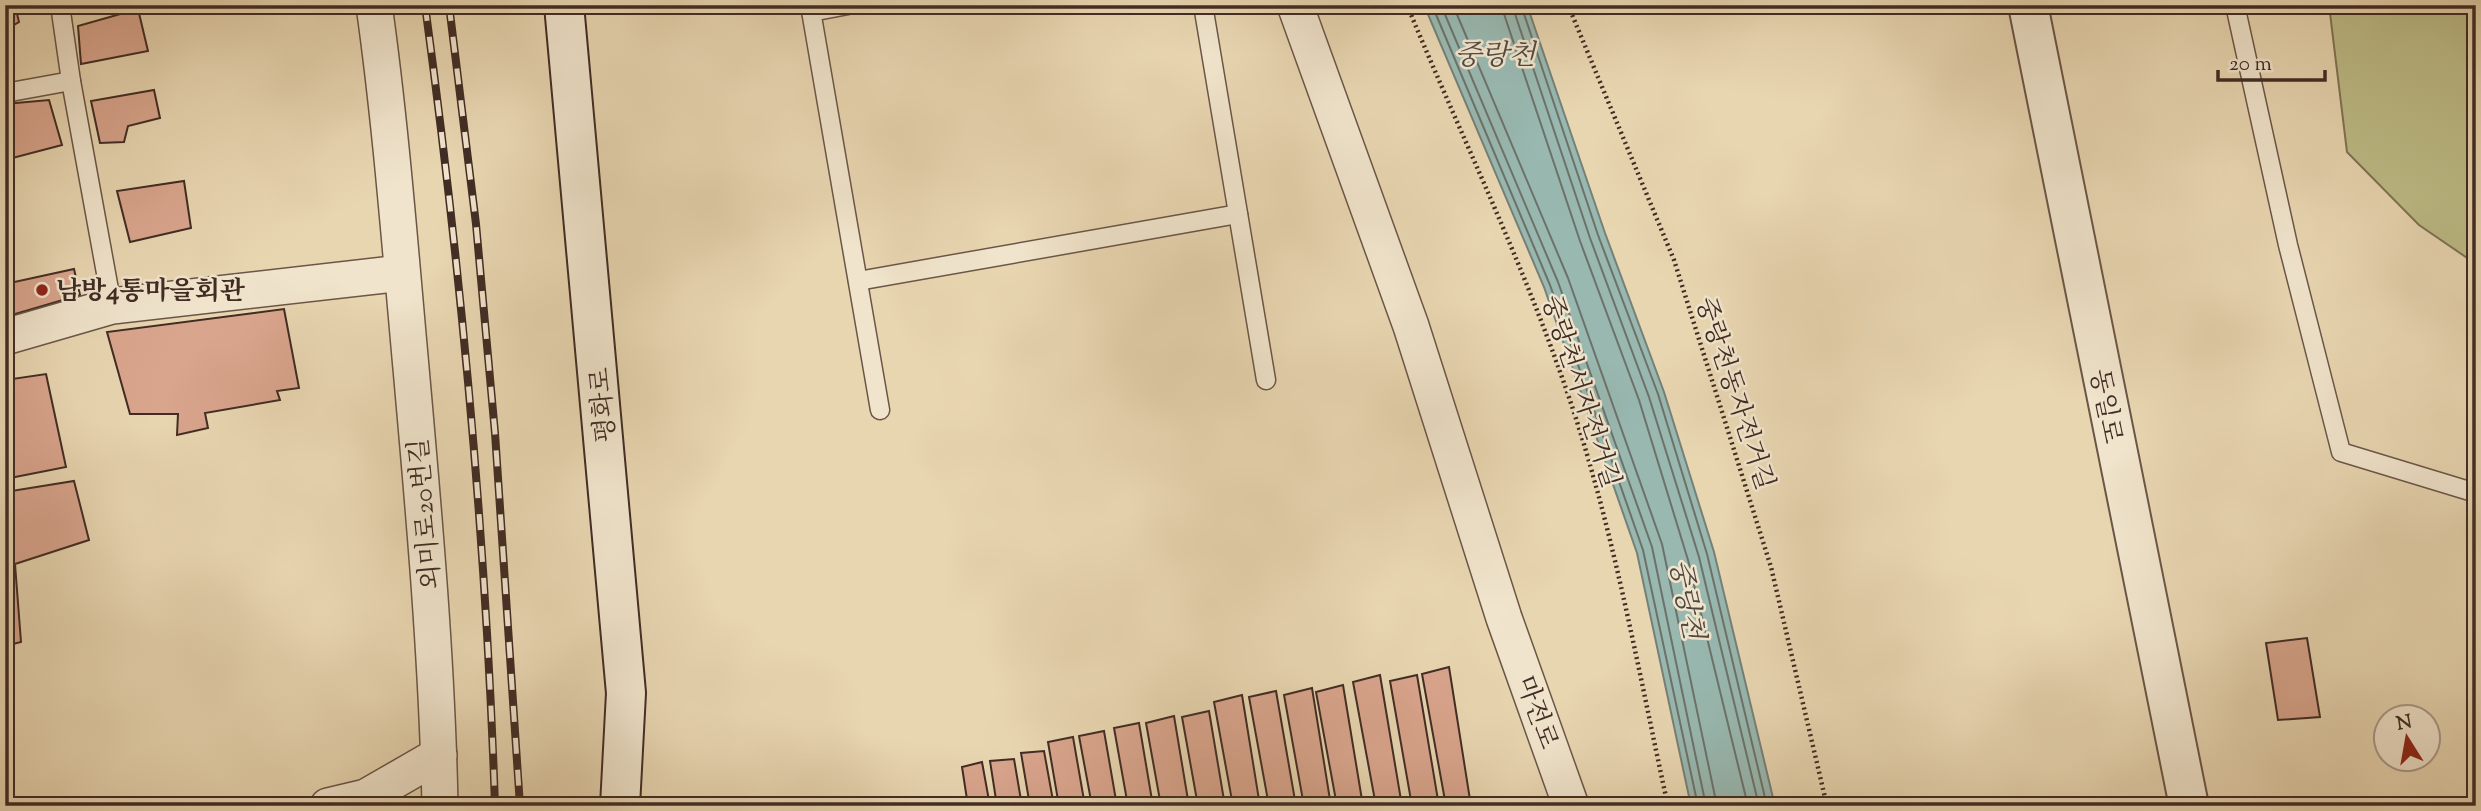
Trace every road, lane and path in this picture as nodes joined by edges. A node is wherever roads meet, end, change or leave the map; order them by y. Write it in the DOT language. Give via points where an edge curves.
graph roads {
  1 [pos="60,5"];
  2 [pos="374,5"];
  3 [pos="564,5"];
  4 [pos="848,5"];
  5 [pos="1203,5"];
  6 [pos="1295,5"];
  7 [pos="1407,5"];
  8 [pos="1568,5"];
  9 [pos="2028,5"];
  10 [pos="2235,5"];
  11 [pos="810,9"];
  12 [pos="71,81"];
  13 [pos="5,93"];
  14 [pos="1238,214"];
  15 [pos="402,273"];
  16 [pos="858,281"];
  17 [pos="113,306"];
  18 [pos="5,337"];
  19 [pos="1266,380"];
  20 [pos="880,410"];
  21 [pos="2476,493"];
  22 [pos="439,755"];
  23 [pos="2190,799"];
  24 [pos="328,806"];
  25 [pos="440,806"];
  26 [pos="620,806"];
  27 [pos="1571,806"];
  28 [pos="1668,806"];
  29 [pos="1827,806"];
  1 -- 12 [label="lane"];
  2 -- 15 [label="street, 외미로20번길" via="390,117"];
  3 -- 26 [label="main road, 평화로" via="626,693"];
  4 -- 11 [label="lane"];
  5 -- 14 [label="lane"];
  6 -- 27 [label="street, 마전로" via="1411,326 1504,618"];
  7 -- 28 [label="path, 중랑천서자전거길" via="1518,259 1565,385 1627,616"];
  8 -- 29 [label="path, 중랑천동자전거길" via="1674,260 1770,567"];
  9 -- 23 [label="main road, 동일로" via="2154,645"];
  10 -- 21 [label="lane" via="2287,245 2341,452"];
  11 -- 16 [label="lane"];
  12 -- 13 [label="lane"];
  12 -- 17 [label="lane"];
  14 -- 16 [label="lane"];
  14 -- 19 [label="lane"];
  15 -- 17 [label="street"];
  15 -- 22 [label="street, 외미로20번길" via="429,573"];
  16 -- 20 [label="lane"];
  17 -- 18 [label="street"];
  22 -- 24 [label="street" via="366,797"];
  22 -- 25 [label="street, 외미로20번길"];
}
